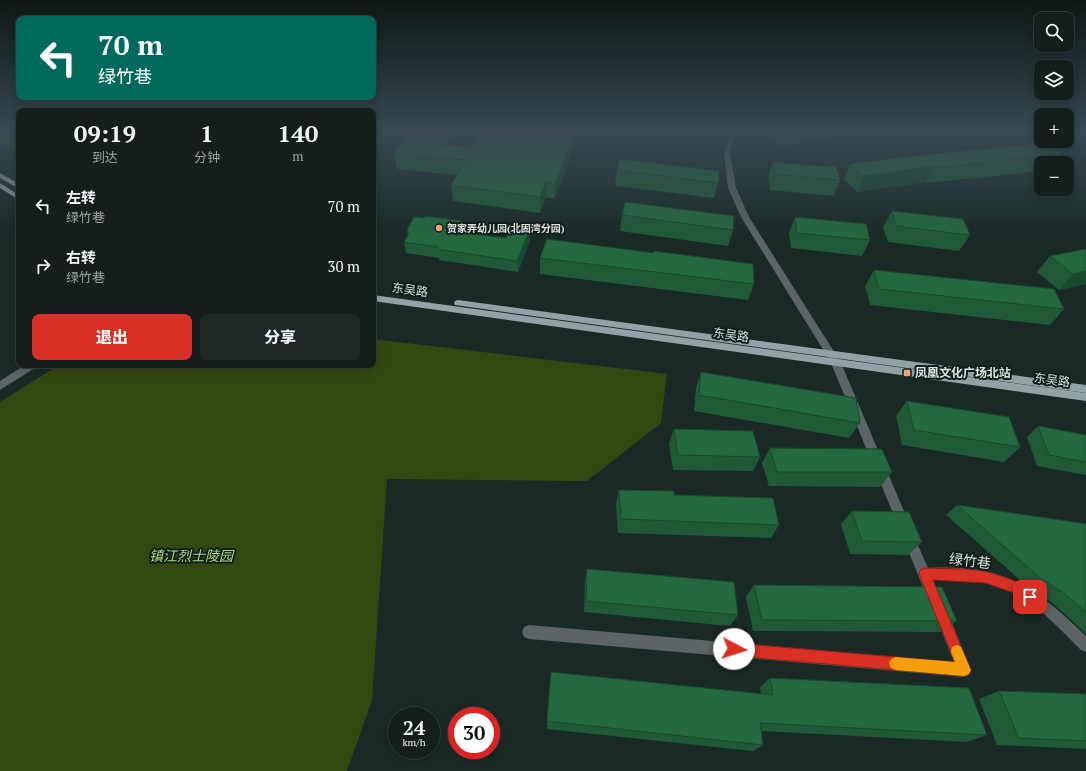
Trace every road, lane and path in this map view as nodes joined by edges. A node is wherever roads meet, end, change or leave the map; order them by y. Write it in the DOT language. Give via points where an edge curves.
graph roads {
  1 [pos="729,167"];
  2 [pos="0,175"];
  3 [pos="0,185"];
  4 [pos="16,185"];
  5 [pos="16,196"];
  6 [pos="376,292"];
  7 [pos="376,298"];
  8 [pos="834,358"];
  9 [pos="27,368"];
  10 [pos="0,386"];
  11 [pos="1086,389"];
  12 [pos="1086,397"];
  13 [pos="924,574"];
  14 [pos="529,632"];
  15 [pos="1086,645"];
  1 -- 8 [label="street" via="732,188 745,217"];
  2 -- 4 [label="main road"];
  3 -- 5 [label="main road"];
  6 -- 8 [label="main road, 东吴路"];
  7 -- 8 [label="main road, 东吴路"];
  8 -- 11 [label="main road, 东吴路"];
  8 -- 12 [label="main road, 东吴路"];
  8 -- 13 [label="street"];
  9 -- 10 [label="street"];
  13 -- 14 [label="street" via="964,670"];
  13 -- 15 [label="street, 绿竹巷" via="986,577 1018,588"];
}
